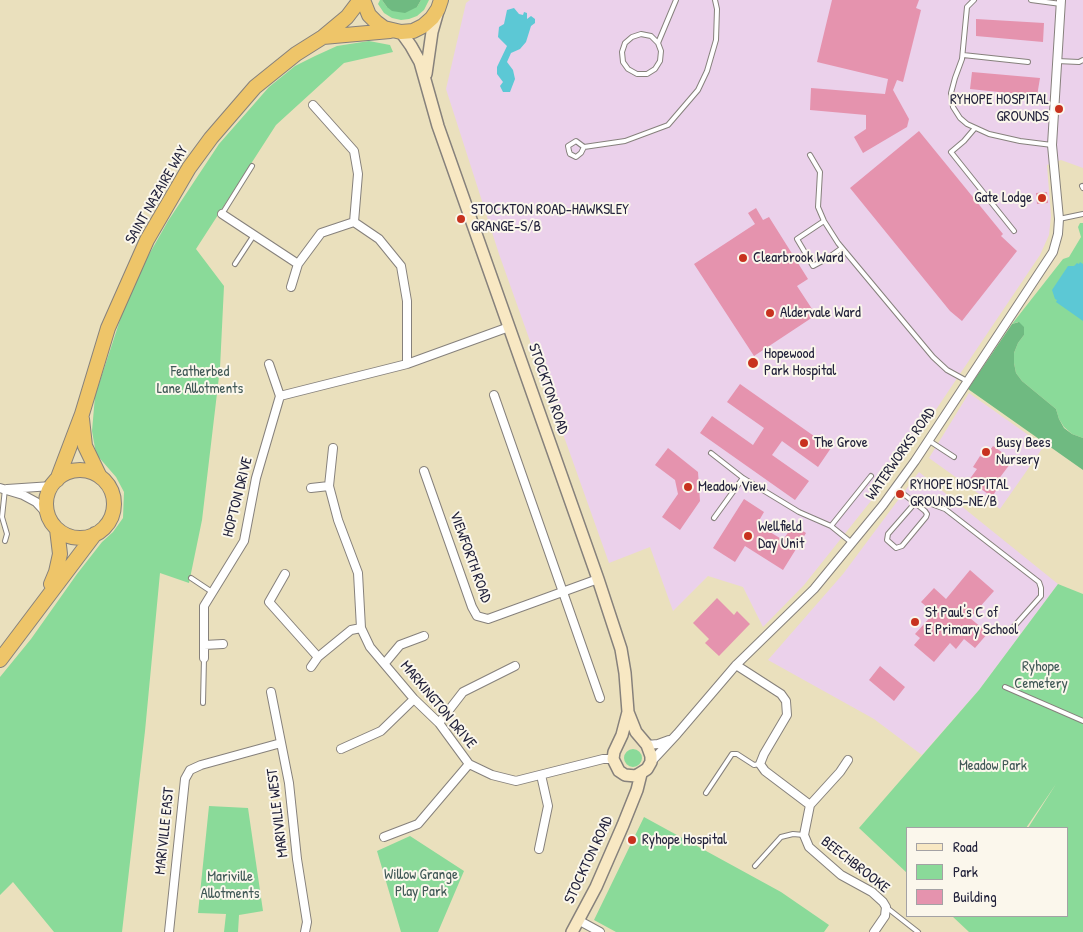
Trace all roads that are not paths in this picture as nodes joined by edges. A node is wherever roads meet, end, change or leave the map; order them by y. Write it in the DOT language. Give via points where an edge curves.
graph roads {
  1 [pos="362,0"];
  2 [pos="676,0"];
  3 [pos="715,0"];
  4 [pos="974,0"];
  5 [pos="1031,0"];
  6 [pos="1061,2"];
  7 [pos="440,4"];
  8 [pos="397,32"];
  9 [pos="323,37"];
  10 [pos="658,42"];
  11 [pos="962,55"];
  12 [pos="1083,60"];
  13 [pos="1057,61"];
  14 [pos="1028,62"];
  15 [pos="425,78"];
  16 [pos="314,105"];
  17 [pos="975,128"];
  18 [pos="1052,145"];
  19 [pos="584,147"];
  20 [pos="810,155"];
  21 [pos="252,166"];
  22 [pos="222,214"];
  23 [pos="1083,214"];
  24 [pos="1059,219"];
  25 [pos="354,222"];
  26 [pos="824,222"];
  27 [pos="1014,231"];
  28 [pos="254,235"];
  29 [pos="842,248"];
  30 [pos="235,264"];
  31 [pos="298,264"];
  32 [pos="291,287"];
  33 [pos="509,326"];
  34 [pos="269,364"];
  35 [pos="407,364"];
  36 [pos="966,381"];
  37 [pos="494,395"];
  38 [pos="280,396"];
  39 [pos="82,414"];
  40 [pos="928,440"];
  41 [pos="333,448"];
  42 [pos="711,453"];
  43 [pos="954,457"];
  44 [pos="424,471"];
  45 [pos="99,475"];
  46 [pos="871,476"];
  47 [pos="743,478"];
  48 [pos="54,482"];
  49 [pos="329,486"];
  50 [pos="3,488"];
  51 [pos="311,488"];
  52 [pos="896,488"];
  53 [pos="915,503"];
  54 [pos="48,516"];
  55 [pos="714,518"];
  56 [pos="831,526"];
  57 [pos="57,529"];
  58 [pos="95,534"];
  59 [pos="5,541"];
  60 [pos="852,543"];
  61 [pos="285,574"];
  62 [pos="191,578"];
  63 [pos="598,579"];
  64 [pos="212,592"];
  65 [pos="562,592"];
  66 [pos="44,601"];
  67 [pos="361,628"];
  68 [pos="1010,631"];
  69 [pos="424,636"];
  70 [pos="223,644"];
  71 [pos="204,645"];
  72 [pos="318,657"];
  73 [pos="204,658"];
  74 [pos="0,660"];
  75 [pos="385,663"];
  76 [pos="736,665"];
  77 [pos="515,666"];
  78 [pos="311,667"];
  79 [pos="1005,687"];
  80 [pos="271,692"];
  81 [pos="600,698"];
  82 [pos="414,699"];
  83 [pos="203,703"];
  84 [pos="628,712"];
  85 [pos="1083,720"];
  86 [pos="439,723"];
  87 [pos="677,734"];
  88 [pos="281,743"];
  89 [pos="644,743"];
  90 [pos="617,746"];
  91 [pos="341,749"];
  92 [pos="613,759"];
  93 [pos="848,760"];
  94 [pos="651,762"];
  95 [pos="469,764"];
  96 [pos="760,764"];
  97 [pos="641,774"];
  98 [pos="541,775"];
  99 [pos="625,775"];
  100 [pos="706,793"];
  101 [pos="633,800"];
  102 [pos="810,805"];
  103 [pos="804,835"];
  104 [pos="384,837"];
  105 [pos="540,849"];
  106 [pos="755,866"];
  107 [pos="886,907"];
  108 [pos="578,920"];
  109 [pos="169,932"];
  110 [pos="305,932"];
  111 [pos="572,932"];
  112 [pos="600,932"];
  113 [pos="874,932"];
  114 [pos="918,932"];
  1 -- 8 [label="highway, STOCKTON ROAD" via="376,22"];
  1 -- 9 [label="highway, SAINT NAZAIRE WAY"];
  2 -- 10 [label="lane"];
  3 -- 19 [label="lane" via="716,40 707,71 698,90 668,125 626,141"];
  4 -- 11 [label="lane" via="967,7"];
  5 -- 6 [label="lane"];
  6 -- 13 [label="street, WATERWORKS ROAD"];
  7 -- 8 [label="highway, STOCKTON ROAD" via="423,26"];
  7 -- 15 [label="main road, STOCKTON ROAD"];
  8 -- 9 [label="highway, SAINT NAZAIRE WAY"];
  8 -- 15 [label="main road, STOCKTON ROAD" via="412,46"];
  9 -- 39 [label="highway, SAINT NAZAIRE WAY" via="255,87 189,168 151,232 130,277 108,328"];
  10 -- 10 [label="lane" via="661,52 655,69 646,74 628,69 622,52 632,36 651,36"];
  11 -- 14 [label="lane"];
  11 -- 17 [label="lane" via="951,93 952,107 960,118"];
  12 -- 13 [label="lane"];
  13 -- 18 [label="street, WATERWORKS ROAD"];
  15 -- 33 [label="main road, STOCKTON ROAD" via="438,126"];
  16 -- 25 [label="street" via="354,151 358,174"];
  17 -- 18 [label="lane" via="989,134"];
  17 -- 27 [label="lane" via="951,152"];
  18 -- 24 [label="street, WATERWORKS ROAD"];
  20 -- 26 [label="lane" via="820,172 818,207"];
  21 -- 22 [label="lane"];
  22 -- 28 [label="street"];
  23 -- 24 [label="lane"];
  24 -- 36 [label="street, WATERWORKS ROAD" via="1053,252"];
  25 -- 31 [label="street" via="321,233"];
  25 -- 35 [label="street" via="379,239 400,266 408,301"];
  26 -- 29 [label="lane"];
  26 -- 29 [label="lane" via="797,239 813,266"];
  28 -- 30 [label="lane"];
  28 -- 31 [label="street"];
  29 -- 36 [label="lane" via="933,357"];
  31 -- 32 [label="street"];
  33 -- 35 [label="street"];
  33 -- 63 [label="main road, STOCKTON ROAD"];
  34 -- 38 [label="street"];
  35 -- 38 [label="street"];
  36 -- 40 [label="street, WATERWORKS ROAD"];
  37 -- 65 [label="street"];
  38 -- 64 [label="street, HOPTON DRIVE" via="256,478 244,541"];
  39 -- 45 [label="highway, SAINT NAZAIRE WAY" via="85,446"];
  39 -- 48 [label="highway, SAINT NAZAIRE WAY"];
  40 -- 43 [label="lane"];
  40 -- 52 [label="street, WATERWORKS ROAD"];
  41 -- 49 [label="street, MARKINGTON DRIVE"];
  42 -- 47 [label="lane"];
  44 -- 65 [label="street, VIEWFORTH ROAD" via="477,616 488,619"];
  45 -- 48 [label="highway" via="77,470"];
  45 -- 58 [label="highway, SAINT NAZAIRE WAY" via="110,487 114,510 108,524"];
  46 -- 56 [label="lane"];
  47 -- 55 [label="lane"];
  47 -- 56 [label="lane" via="799,512"];
  48 -- 50 [label="street"];
  48 -- 54 [label="highway, SAINT NAZAIRE WAY" via="47,500"];
  49 -- 51 [label="street"];
  49 -- 67 [label="street, MARKINGTON DRIVE" via="358,573"];
  50 -- 54 [label="street" via="36,502"];
  50 -- 59 [label="lane"];
  52 -- 53 [label="lane"];
  52 -- 60 [label="street, WATERWORKS ROAD"];
  53 -- 53 [label="lane" via="925,511 926,517 902,546 896,548 887,540 888,534"];
  53 -- 68 [label="lane" via="926,502 945,509 1039,582 1041,596"];
  54 -- 57 [label="highway, SAINT NAZAIRE WAY"];
  56 -- 60 [label="lane"];
  57 -- 58 [label="highway" via="80,538"];
  57 -- 66 [label="highway, SAINT NAZAIRE WAY" via="60,554"];
  58 -- 66 [label="highway, SAINT NAZAIRE WAY"];
  60 -- 76 [label="street, WATERWORKS ROAD" via="814,590"];
  61 -- 72 [label="street" via="269,602"];
  62 -- 64 [label="lane"];
  63 -- 65 [label="street, VIEWFORTH ROAD"];
  63 -- 84 [label="main road, STOCKTON ROAD" via="621,650"];
  64 -- 71 [label="street, HOPTON DRIVE" via="204,606"];
  65 -- 81 [label="street"];
  66 -- 74 [label="highway, SAINT NAZAIRE WAY"];
  67 -- 72 [label="street" via="352,630"];
  67 -- 75 [label="street, MARKINGTON DRIVE" via="370,647"];
  69 -- 75 [label="street, MARKINGTON DRIVE" via="400,644"];
  70 -- 71 [label="street"];
  71 -- 73 [label="street, HOPTON DRIVE"];
  72 -- 78 [label="street"];
  73 -- 83 [label="lane"];
  75 -- 82 [label="street, MARKINGTON DRIVE"];
  76 -- 87 [label="street, WATERWORKS ROAD"];
  76 -- 96 [label="street" via="782,694 786,701 787,716"];
  77 -- 86 [label="street" via="463,692"];
  79 -- 85 [label="lane"];
  80 -- 88 [label="street, MARIVILLE WEST"];
  82 -- 86 [label="street, MARKINGTON DRIVE"];
  82 -- 91 [label="street" via="381,731"];
  84 -- 89 [label="main road, STOCKTON ROAD"];
  84 -- 90 [label="main road, STOCKTON ROAD"];
  86 -- 95 [label="street, MARKINGTON DRIVE"];
  87 -- 89 [label="street, WATERWORKS ROAD" via="658,744"];
  87 -- 94 [label="street, WATERWORKS ROAD"];
  88 -- 109 [label="street, MARIVILLE EAST" via="190,770 185,779"];
  88 -- 110 [label="street, MARIVILLE WEST" via="307,922"];
  89 -- 90 [label="main road" via="629,738"];
  89 -- 94 [label="main road, STOCKTON ROAD"];
  90 -- 92 [label="main road, STOCKTON ROAD"];
  92 -- 98 [label="street, MARKINGTON DRIVE"];
  92 -- 99 [label="main road" via="615,766"];
  93 -- 102 [label="street"];
  94 -- 97 [label="main road, STOCKTON ROAD"];
  95 -- 98 [label="street, MARKINGTON DRIVE" via="492,775 516,781"];
  95 -- 104 [label="street" via="418,824"];
  96 -- 100 [label="lane" via="754,765 732,754"];
  96 -- 102 [label="street"];
  97 -- 99 [label="main road"];
  97 -- 101 [label="main road, STOCKTON ROAD"];
  98 -- 105 [label="street" via="548,806"];
  99 -- 101 [label="main road"];
  101 -- 108 [label="main road, STOCKTON ROAD" via="596,887"];
  102 -- 103 [label="street, BEECHBROOKE"];
  103 -- 106 [label="lane" via="782,837"];
  103 -- 107 [label="street, BEECHBROOKE" via="809,847 823,861 872,892"];
  107 -- 113 [label="street, BEECHBROOKE" via="885,916"];
  107 -- 114 [label="lane"];
  108 -- 111 [label="main road, STOCKTON ROAD"];
  108 -- 112 [label="street"];
}
